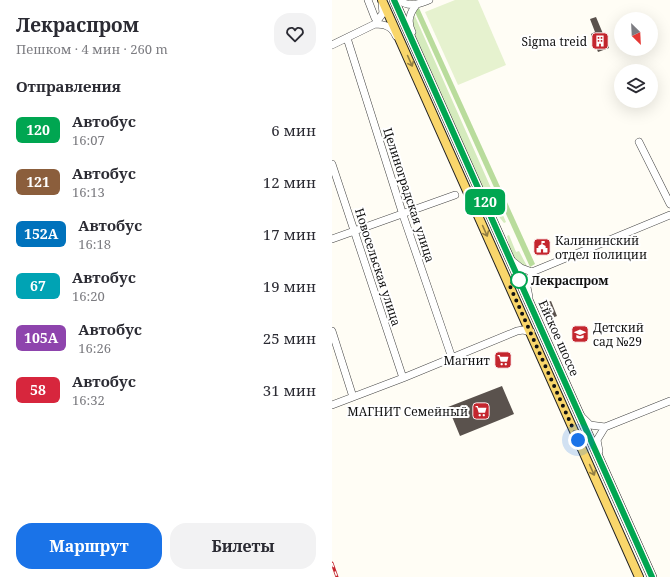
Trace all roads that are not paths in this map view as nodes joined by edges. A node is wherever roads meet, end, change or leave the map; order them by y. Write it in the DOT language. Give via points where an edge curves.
graph roads {
  1 [pos="368,0"];
  2 [pos="381,0"];
  3 [pos="394,0"];
  4 [pos="399,0"];
  5 [pos="429,0"];
  6 [pos="416,5"];
  7 [pos="375,21"];
  8 [pos="347,38"];
  9 [pos="399,38"];
  10 [pos="332,45"];
  11 [pos="417,50"];
  12 [pos="639,142"];
  13 [pos="332,164"];
  14 [pos="455,195"];
  15 [pos="670,204"];
  16 [pos="403,214"];
  17 [pos="670,215"];
  18 [pos="354,231"];
  19 [pos="332,239"];
  20 [pos="510,260"];
  21 [pos="532,272"];
  22 [pos="534,313"];
  23 [pos="524,317"];
  24 [pos="332,331"];
  25 [pos="517,331"];
  26 [pos="531,332"];
  27 [pos="452,358"];
  28 [pos="403,378"];
  29 [pos="353,397"];
  30 [pos="670,401"];
  31 [pos="332,405"];
  32 [pos="579,414"];
  33 [pos="605,427"];
  34 [pos="602,466"];
  35 [pos="639,577"];
  36 [pos="652,577"];
  1 -- 7 [label="street"];
  2 -- 7 [label="street" via="383,13"];
  2 -- 9 [label="main road, Ейское шоссе"];
  3 -- 11 [label="main road, Ейское шоссе"];
  4 -- 6 [label="street" via="403,4"];
  5 -- 6 [label="street"];
  6 -- 11 [label="street" via="410,14 409,25 418,46"];
  7 -- 8 [label="street"];
  7 -- 9 [label="street" via="386,26"];
  8 -- 10 [label="street"];
  8 -- 16 [label="street, Целиноградская улица"];
  9 -- 23 [label="main road, Ейское шоссе, one-way"];
  11 -- 20 [label="main road, Ейское шоссе"];
  12 -- 15 [label="street"];
  13 -- 18 [label="street, Новосельская улица"];
  14 -- 16 [label="street"];
  16 -- 18 [label="street"];
  16 -- 27 [label="street, Целиноградская улица"];
  17 -- 21 [label="street"];
  18 -- 19 [label="street"];
  18 -- 28 [label="street, Новосельская улица"];
  20 -- 21 [label="street"];
  20 -- 22 [label="main road, Ейское шоссе"];
  21 -- 22 [label="street" via="527,292"];
  22 -- 32 [label="main road, Ейское шоссе"];
  23 -- 25 [label="street"];
  23 -- 26 [label="main road, Ейское шоссе"];
  24 -- 29 [label="street"];
  25 -- 26 [label="street"];
  25 -- 27 [label="street"];
  26 -- 35 [label="main road, Ейское шоссе, one-way"];
  27 -- 28 [label="street"];
  28 -- 29 [label="street"];
  29 -- 31 [label="street"];
  30 -- 33 [label="street"];
  32 -- 33 [label="street" via="590,425"];
  32 -- 34 [label="main road, Ейское шоссе"];
  33 -- 34 [label="street" via="596,444 604,463"];
  34 -- 36 [label="main road, Ейское шоссе"];
}
